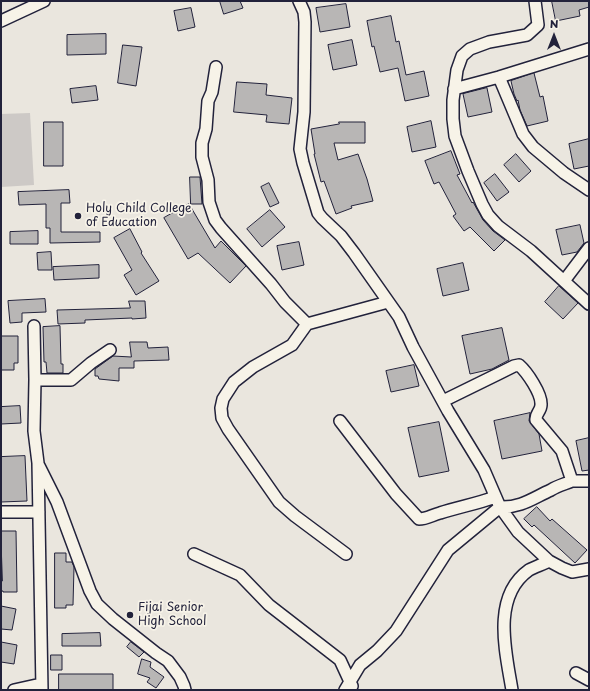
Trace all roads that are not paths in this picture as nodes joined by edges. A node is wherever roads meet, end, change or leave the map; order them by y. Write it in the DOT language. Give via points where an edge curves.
graph roads {
  1 [pos="44,1"];
  2 [pos="299,1"];
  3 [pos="535,1"];
  4 [pos="1,21"];
  5 [pos="589,49"];
  6 [pos="216,67"];
  7 [pos="499,77"];
  8 [pos="454,88"];
  9 [pos="589,190"];
  10 [pos="589,248"];
  11 [pos="564,281"];
  12 [pos="388,302"];
  13 [pos="589,304"];
  14 [pos="307,324"];
  15 [pos="34,326"];
  16 [pos="110,350"];
  17 [pos="36,380"];
  18 [pos="443,401"];
  19 [pos="340,421"];
  20 [pos="38,463"];
  21 [pos="572,481"];
  22 [pos="589,482"];
  23 [pos="498,502"];
  24 [pos="1,512"];
  25 [pos="39,512"];
  26 [pos="194,554"];
  27 [pos="346,554"];
  28 [pos="549,561"];
  29 [pos="589,569"];
  30 [pos="576,673"];
  31 [pos="589,680"];
  32 [pos="41,687"];
  33 [pos="350,687"];
  34 [pos="14,690"];
  35 [pos="185,690"];
  36 [pos="512,690"];
  1 -- 4 [label="street"];
  2 -- 12 [label="street" via="305,22 304,112 300,149 302,163 318,213 341,236"];
  3 -- 8 [label="street" via="538,25 527,35 489,42 470,49 460,60"];
  5 -- 7 [label="street"];
  6 -- 14 [label="street" via="202,143 202,157 208,177 212,212 234,244"];
  7 -- 8 [label="street"];
  7 -- 9 [label="street" via="523,134 533,147"];
  8 -- 11 [label="street" via="455,136 488,215"];
  10 -- 11 [label="street"];
  11 -- 13 [label="street"];
  12 -- 14 [label="street"];
  12 -- 18 [label="street" via="403,324"];
  14 -- 27 [label="street" via="292,345 234,382 223,399 222,418 279,502"];
  15 -- 17 [label="street"];
  16 -- 17 [label="street" via="71,380"];
  17 -- 20 [label="street" via="34,431"];
  18 -- 21 [label="street" via="519,365 538,391 541,406 536,420 562,451"];
  18 -- 23 [label="street" via="479,460"];
  19 -- 23 [label="street" via="396,494 419,519 486,501"];
  20 -- 25 [label="street"];
  20 -- 35 [label="street" via="97,604 166,659 180,677"];
  21 -- 22 [label="street"];
  21 -- 23 [label="street" via="521,505 510,508"];
  23 -- 28 [label="street" via="518,532"];
  23 -- 33 [label="street" via="448,550 396,631 360,665"];
  24 -- 25 [label="street"];
  25 -- 32 [label="street"];
  26 -- 33 [label="street" via="240,575 269,604 340,660"];
  28 -- 29 [label="street" via="572,572"];
  28 -- 36 [label="street" via="529,570 522,577 513,588 507,604 503,639"];
  30 -- 31 [label="street"];
  32 -- 34 [label="street"];
}
